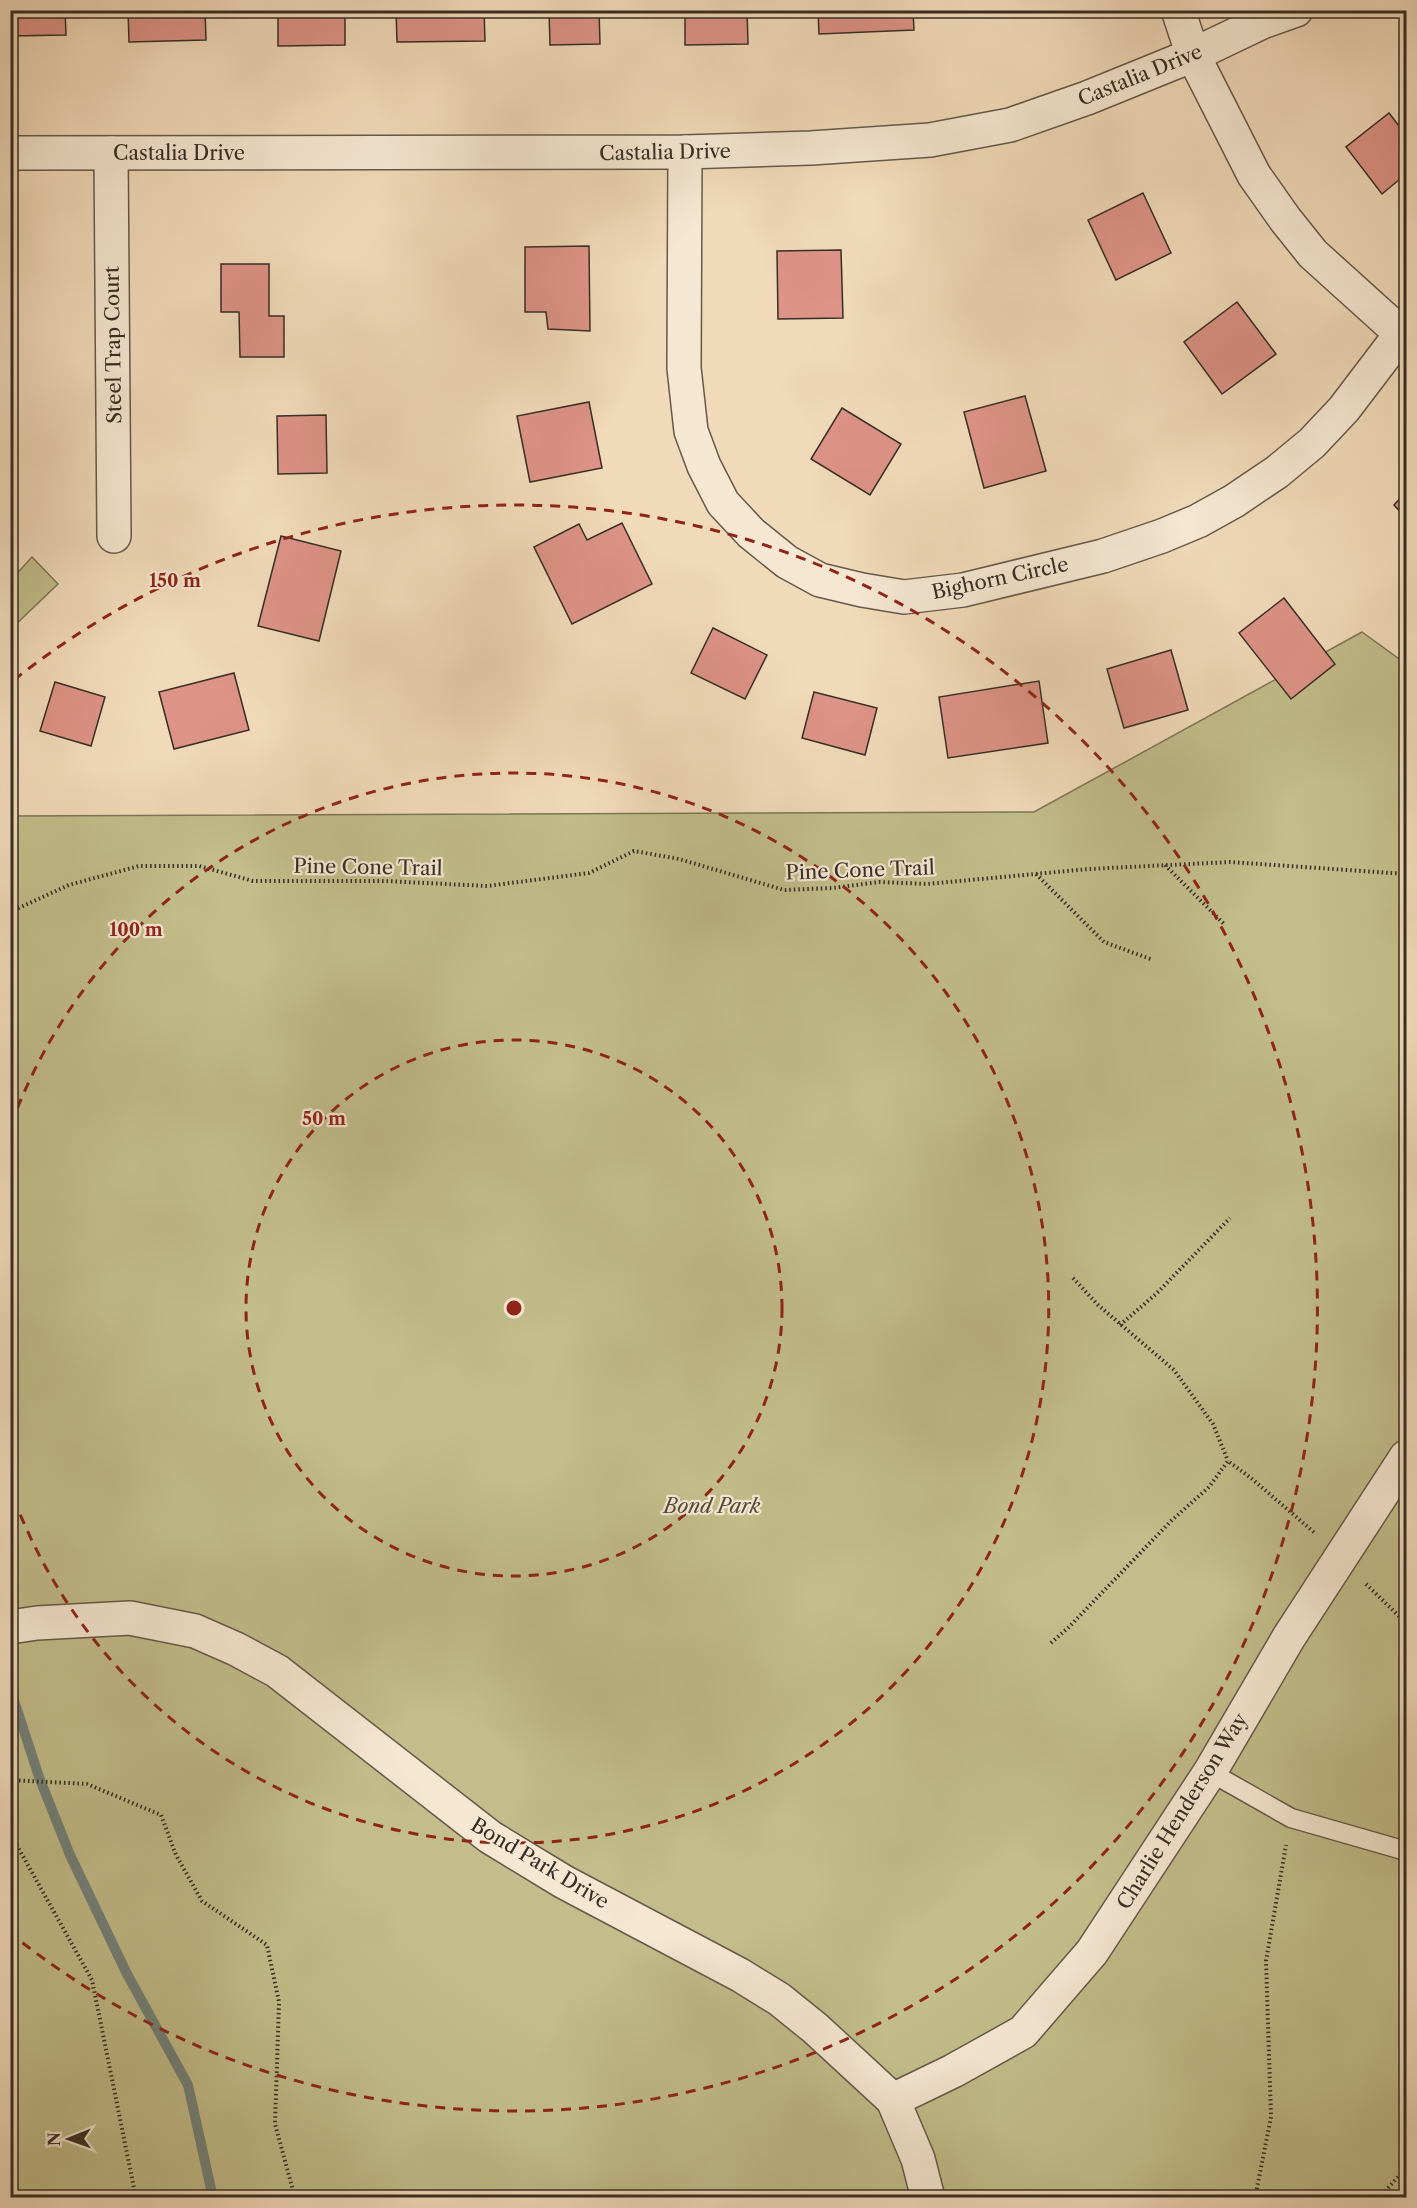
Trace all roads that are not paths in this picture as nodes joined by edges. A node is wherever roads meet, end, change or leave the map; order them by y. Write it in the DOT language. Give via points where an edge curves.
graph roads {
  1 [pos="1178,10"];
  2 [pos="1296,10"];
  3 [pos="1193,54"];
  4 [pos="10,153"];
  5 [pos="111,153"];
  6 [pos="685,153"];
  7 [pos="1404,336"];
  8 [pos="114,536"];
  9 [pos="1407,1457"];
  10 [pos="10,1627"];
  11 [pos="1210,1772"];
  12 [pos="1407,1851"];
  13 [pos="893,2100"];
  14 [pos="928,2198"];
  1 -- 3 [label="street"];
  2 -- 3 [label="street, Castalia Drive"];
  3 -- 6 [label="street, Castalia Drive" via="1087,99 1010,125 942,138"];
  3 -- 7 [label="street" via="1254,174 1285,219 1313,254"];
  4 -- 5 [label="street, Castalia Drive"];
  5 -- 6 [label="street, Castalia Drive"];
  5 -- 8 [label="street, Steel Trap Court"];
  6 -- 7 [label="street, Bighorn Circle" via="684,368 691,431 723,503 751,533 787,562 820,580 904,597 963,590 1104,556 1198,521 1277,472 1312,443"];
  9 -- 11 [label="street, Charlie Henderson Way" via="1289,1638"];
  10 -- 13 [label="street, Bond Park Drive" via="130,1618 195,1631 236,1649 277,1671 490,1837 564,1882 779,1999 855,2062"];
  11 -- 12 [label="lane" via="1291,1818"];
  11 -- 13 [label="street, Charlie Henderson Way" via="1092,1952 1023,2032"];
  13 -- 14 [label="street, Bond Park Drive" via="918,2159"];
}
